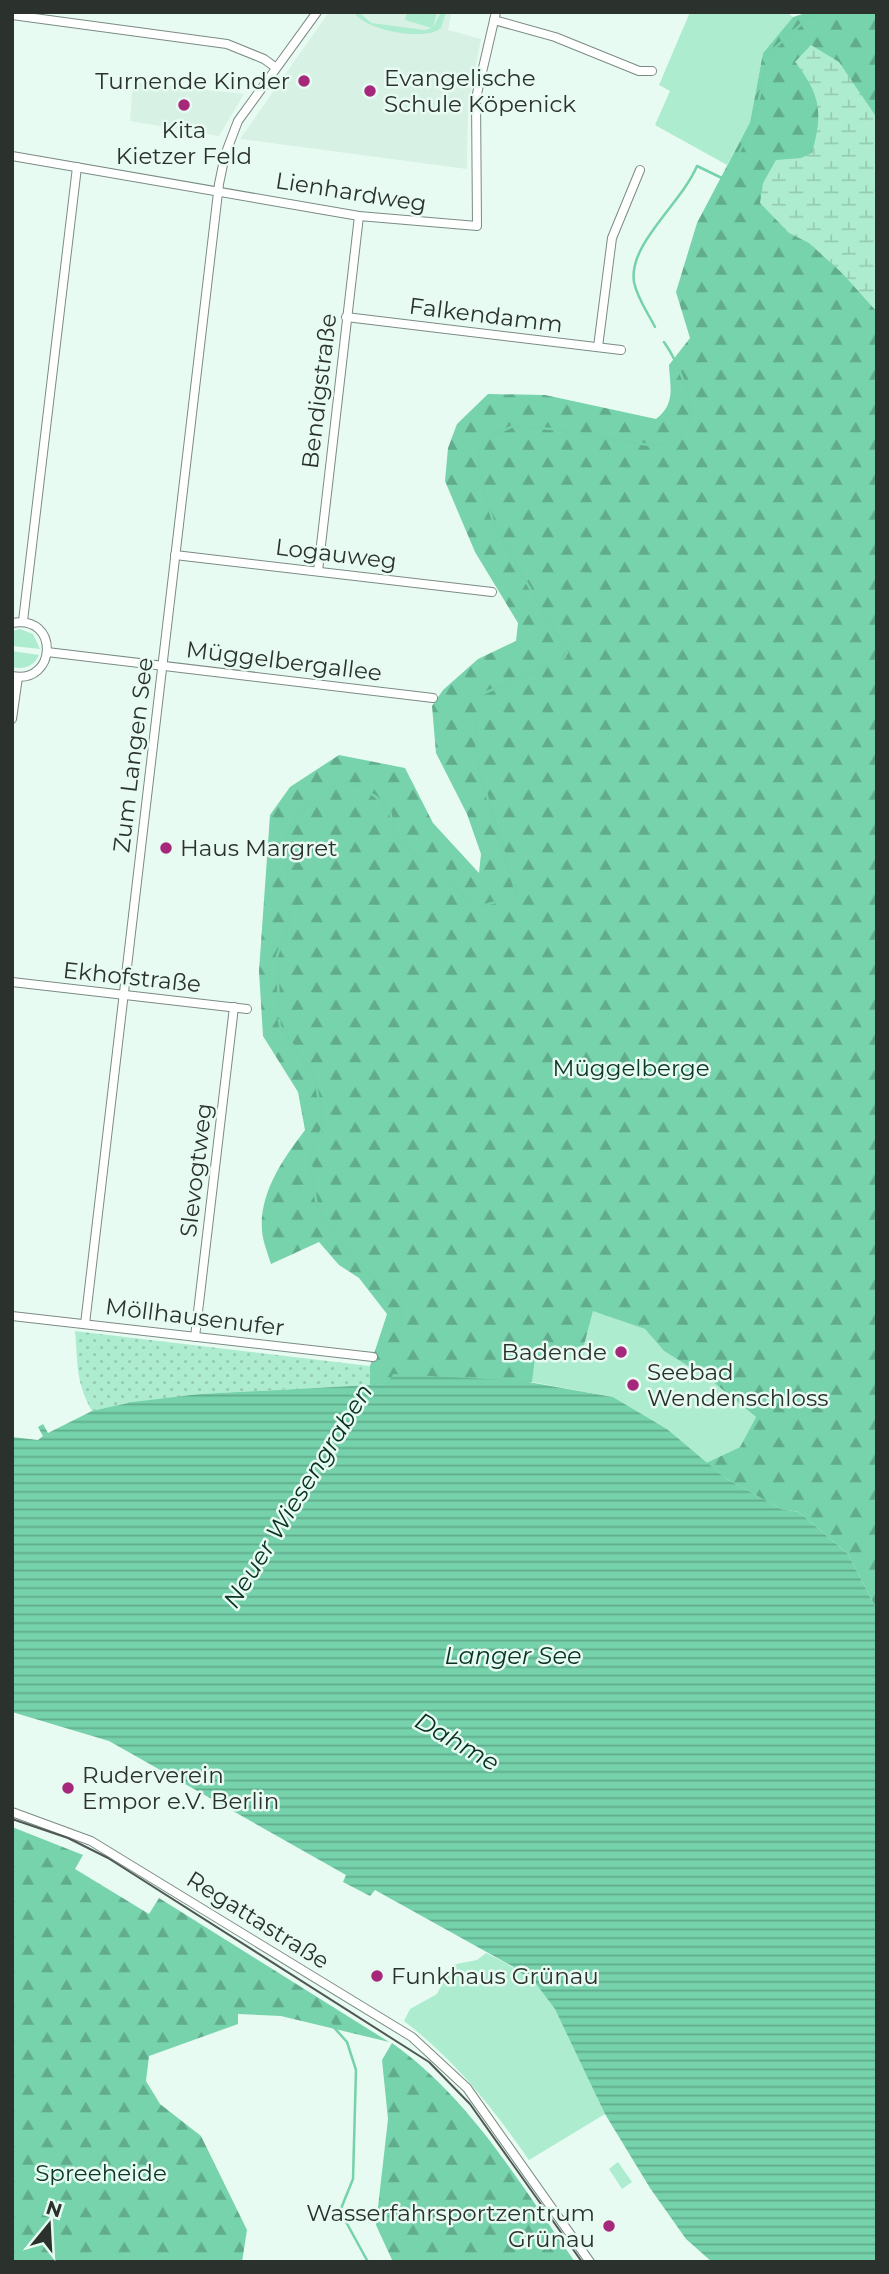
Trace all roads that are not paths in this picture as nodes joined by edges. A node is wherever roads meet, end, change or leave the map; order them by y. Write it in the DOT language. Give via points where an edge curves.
graph roads {
  1 [pos="317,12"];
  2 [pos="12,15"];
  3 [pos="495,16"];
  4 [pos="275,67"];
  5 [pos="652,71"];
  6 [pos="12,156"];
  7 [pos="77,167"];
  8 [pos="640,170"];
  9 [pos="218,190"];
  10 [pos="359,216"];
  11 [pos="346,317"];
  12 [pos="598,347"];
  13 [pos="621,350"];
  14 [pos="175,555"];
  15 [pos="318,571"];
  16 [pos="492,592"];
  17 [pos="23,621"];
  18 [pos="12,622"];
  19 [pos="47,652"];
  20 [pos="163,666"];
  21 [pos="15,676"];
  22 [pos="433,698"];
  23 [pos="12,719"];
  24 [pos="12,982"];
  25 [pos="123,995"];
  26 [pos="234,1007"];
  27 [pos="247,1009"];
  28 [pos="12,1316"];
  29 [pos="85,1324"];
  30 [pos="195,1337"];
  31 [pos="373,1356"];
  32 [pos="12,1812"];
  33 [pos="590,2262"];
  1 -- 4 [label="street, Zum Langen See"];
  2 -- 4 [label="street" via="227,44"];
  3 -- 5 [label="street" via="639,71"];
  3 -- 10 [label="street, Lienhardweg" via="476,98 477,226"];
  4 -- 9 [label="street, Zum Langen See" via="233,130"];
  6 -- 7 [label="street, Lienhardweg"];
  7 -- 9 [label="street, Lienhardweg"];
  7 -- 17 [label="street"];
  8 -- 12 [label="street" via="612,238"];
  9 -- 10 [label="street, Lienhardweg"];
  9 -- 14 [label="street, Zum Langen See"];
  10 -- 11 [label="street, Bendigstraße"];
  11 -- 12 [label="street, Falkendamm"];
  11 -- 15 [label="street, Bendigstraße"];
  12 -- 13 [label="street, Falkendamm"];
  14 -- 15 [label="street, Logauweg"];
  14 -- 20 [label="street, Zum Langen See"];
  15 -- 16 [label="street, Logauweg"];
  17 -- 18 [label="street"];
  17 -- 19 [label="street" via="41,632"];
  19 -- 20 [label="street, Müggelbergallee"];
  19 -- 21 [label="street" via="35,672"];
  20 -- 22 [label="street, Müggelbergallee"];
  20 -- 25 [label="street, Zum Langen See"];
  21 -- 23 [label="street"];
  24 -- 25 [label="street, Ekhofstraße"];
  25 -- 26 [label="street, Ekhofstraße"];
  25 -- 29 [label="street, Zum Langen See"];
  26 -- 27 [label="street, Ekhofstraße"];
  26 -- 30 [label="street, Slevogtweg"];
  28 -- 29 [label="street, Möllhausenufer"];
  29 -- 30 [label="street, Möllhausenufer"];
  30 -- 31 [label="street, Möllhausenufer"];
  32 -- 33 [label="street, Regattastraße" via="91,1841 412,2037 467,2088"];
}
